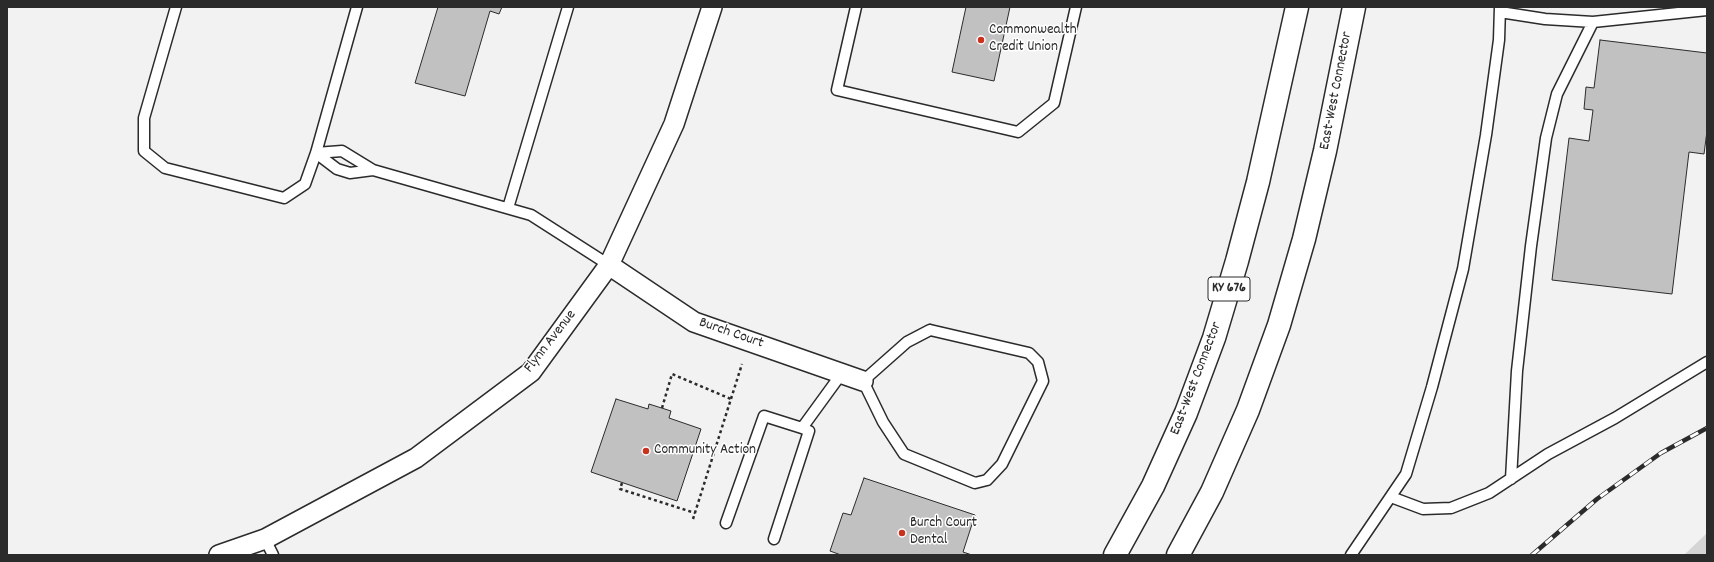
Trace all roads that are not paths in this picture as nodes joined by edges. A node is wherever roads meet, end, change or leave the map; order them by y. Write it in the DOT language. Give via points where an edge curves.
graph roads {
  1 [pos="176,7"];
  2 [pos="357,7"];
  3 [pos="568,7"];
  4 [pos="712,7"];
  5 [pos="856,7"];
  6 [pos="1076,7"];
  7 [pos="1297,7"];
  8 [pos="1354,7"];
  9 [pos="1500,10"];
  10 [pos="1707,10"];
  11 [pos="1593,22"];
  12 [pos="316,152"];
  13 [pos="373,170"];
  14 [pos="508,208"];
  15 [pos="610,265"];
  16 [pos="1707,362"];
  17 [pos="842,373"];
  18 [pos="863,380"];
  19 [pos="802,428"];
  20 [pos="1511,479"];
  21 [pos="1391,497"];
  22 [pos="726,523"];
  23 [pos="265,538"];
  24 [pos="774,539"];
  25 [pos="219,555"];
  26 [pos="273,555"];
  27 [pos="1115,555"];
  28 [pos="1178,555"];
  29 [pos="1351,555"];
  1 -- 12 [label="lane" via="144,118 144,151 165,168 284,198 305,184"];
  2 -- 12 [label="lane"];
  3 -- 14 [label="lane"];
  4 -- 15 [label="street, Flynn Avenue" via="674,124"];
  5 -- 6 [label="lane" via="837,90 1018,132 1054,103"];
  7 -- 27 [label="main road, East-West Connector / KY 676" via="1256,189 1214,338 1186,413 1157,478"];
  8 -- 28 [label="main road, East-West Connector" via="1304,239 1279,326 1248,410 1212,492"];
  9 -- 11 [label="lane" via="1545,19"];
  9 -- 21 [label="lane" via="1499,40 1486,135 1462,269 1432,387 1406,474"];
  10 -- 11 [label="lane"];
  11 -- 20 [label="lane" via="1556,94 1546,138 1516,371"];
  12 -- 13 [label="lane" via="342,151"];
  12 -- 13 [label="lane" via="337,169 350,173"];
  13 -- 14 [label="lane"];
  14 -- 15 [label="lane" via="530,215"];
  15 -- 17 [label="street, Burch Court" via="694,322"];
  15 -- 23 [label="street, Flynn Avenue" via="531,372 416,458"];
  16 -- 20 [label="lane" via="1615,418 1548,454"];
  17 -- 18 [label="street, Burch Court"];
  17 -- 19 [label="lane"];
  18 -- 18 [label="lane" via="907,342 930,330 1029,354 1038,362 1043,381 1002,464 987,480 975,482 904,454 883,422"];
  19 -- 22 [label="lane" via="764,416"];
  19 -- 24 [label="lane" via="809,431"];
  20 -- 21 [label="lane" via="1489,493 1451,508 1423,509"];
  21 -- 29 [label="lane"];
  23 -- 25 [label="street, Flynn Avenue"];
  23 -- 26 [label="lane"];
}
